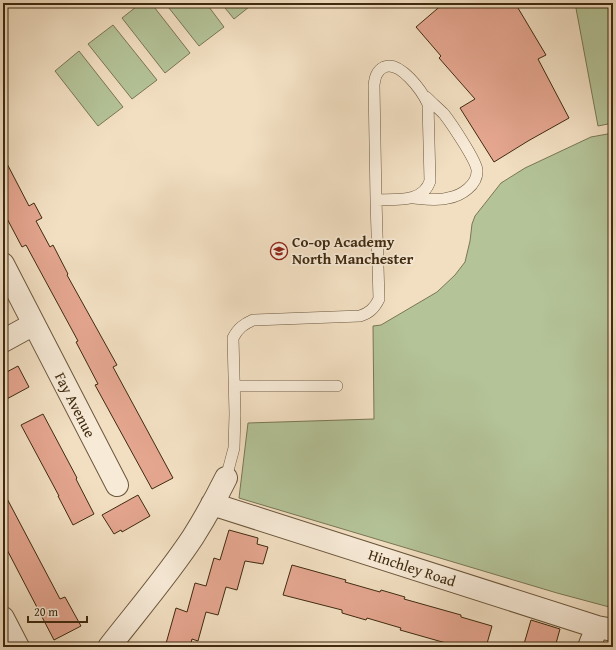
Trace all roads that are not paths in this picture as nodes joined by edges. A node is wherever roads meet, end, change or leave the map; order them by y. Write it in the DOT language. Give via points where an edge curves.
graph roads {
  1 [pos="424,96"];
  2 [pos="414,198"];
  3 [pos="376,200"];
  4 [pos="3,264"];
  5 [pos="34,324"];
  6 [pos="3,341"];
  7 [pos="234,386"];
  8 [pos="337,386"];
  9 [pos="226,478"];
  10 [pos="117,486"];
  11 [pos="212,504"];
  12 [pos="3,618"];
  13 [pos="605,628"];
  14 [pos="18,647"];
  15 [pos="109,647"];
  16 [pos="589,647"];
  1 -- 2 [label="lane" via="430,116 430,181 428,188"];
  1 -- 2 [label="lane" via="444,114 477,170 472,185 450,198"];
  1 -- 3 [label="lane" via="396,67 388,65 379,70 375,77"];
  2 -- 3 [label="lane"];
  3 -- 7 [label="lane" via="379,299 374,308 360,316 246,322 233,338"];
  4 -- 5 [label="street, Fay Avenue"];
  5 -- 6 [label="street"];
  5 -- 10 [label="street, Fay Avenue"];
  7 -- 8 [label="lane"];
  7 -- 9 [label="lane" via="234,448"];
  9 -- 11 [label="street"];
  11 -- 13 [label="street, Hinchley Road"];
  11 -- 15 [label="street" via="188,544"];
  12 -- 14 [label="street"];
  13 -- 16 [label="street"];
}
